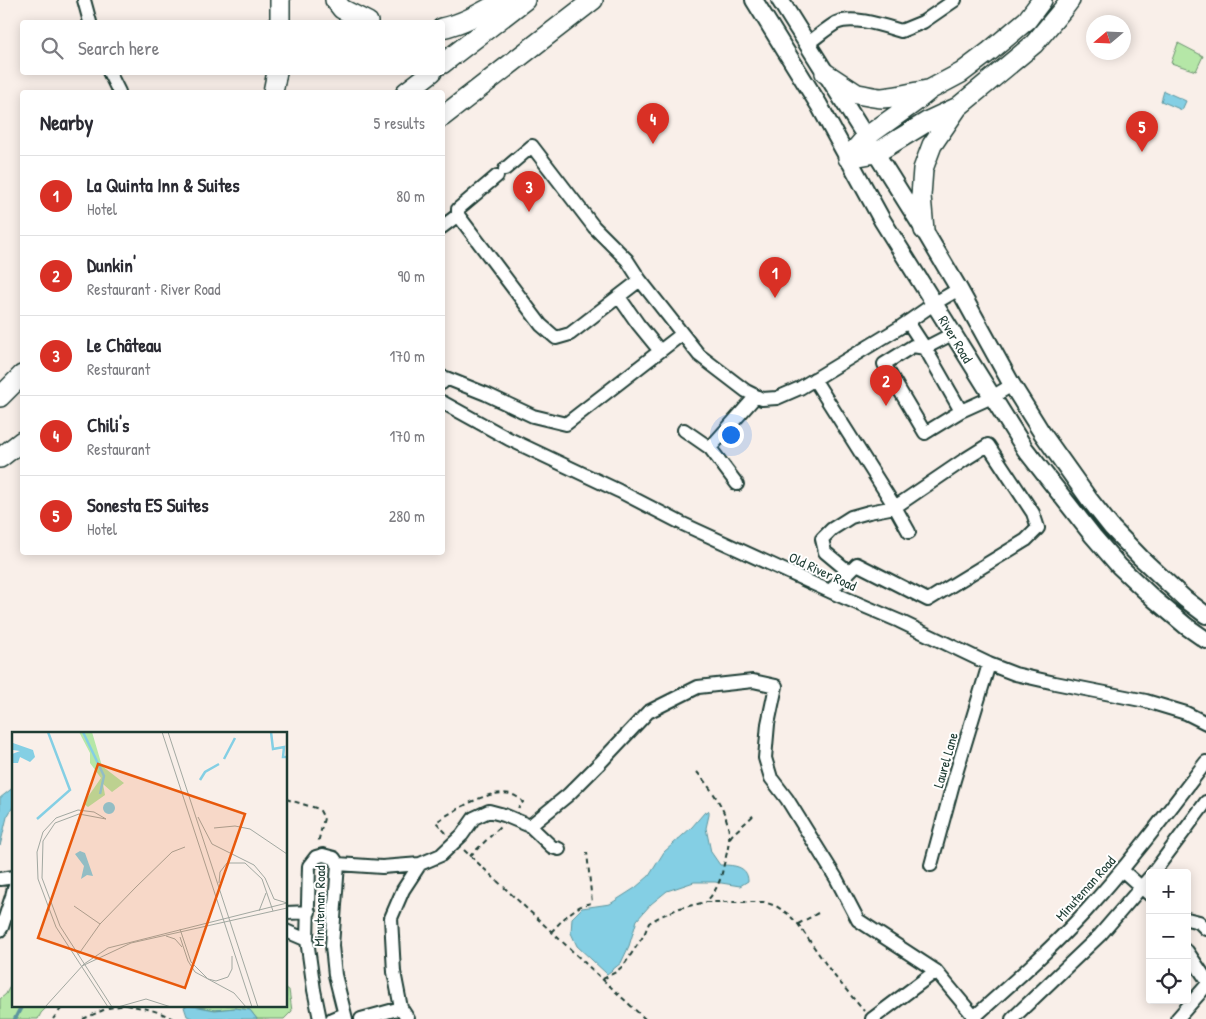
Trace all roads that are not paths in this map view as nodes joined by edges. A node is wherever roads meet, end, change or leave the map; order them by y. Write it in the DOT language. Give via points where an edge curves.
graph roads {
  1 [pos="84,0"];
  2 [pos="280,0"];
  3 [pos="335,0"];
  4 [pos="504,0"];
  5 [pos="524,0"];
  6 [pos="593,0"];
  7 [pos="754,0"];
  8 [pos="780,0"];
  9 [pos="955,0"];
  10 [pos="1042,0"];
  11 [pos="1070,0"];
  12 [pos="89,20"];
  13 [pos="280,20"];
  14 [pos="362,20"];
  15 [pos="445,27"];
  16 [pos="808,44"];
  17 [pos="445,62"];
  18 [pos="825,73"];
  19 [pos="110,75"];
  20 [pos="276,75"];
  21 [pos="428,75"];
  22 [pos="931,89"];
  23 [pos="118,90"];
  24 [pos="273,90"];
  25 [pos="409,90"];
  26 [pos="958,107"];
  27 [pos="445,115"];
  28 [pos="866,137"];
  29 [pos="876,153"];
  30 [pos="848,158"];
  31 [pos="458,215"];
  32 [pos="445,225"];
  33 [pos="924,230"];
  34 [pos="640,280"];
  35 [pos="959,289"];
  36 [pos="619,297"];
  37 [pos="935,303"];
  38 [pos="908,322"];
  39 [pos="954,333"];
  40 [pos="682,334"];
  41 [pos="925,348"];
  42 [pos="660,351"];
  43 [pos="20,377"];
  44 [pos="445,378"];
  45 [pos="814,380"];
  46 [pos="1012,385"];
  47 [pos="20,390"];
  48 [pos="756,396"];
  49 [pos="0,397"];
  50 [pos="992,397"];
  51 [pos="445,404"];
  52 [pos="0,405"];
  53 [pos="961,411"];
  54 [pos="684,430"];
  55 [pos="20,443"];
  56 [pos="710,448"];
  57 [pos="0,458"];
  58 [pos="737,484"];
  59 [pos="895,507"];
  60 [pos="909,532"];
  61 [pos="849,572"];
  62 [pos="830,591"];
  63 [pos="1206,615"];
  64 [pos="1206,640"];
  65 [pos="989,664"];
  66 [pos="1206,723"];
  67 [pos="1206,762"];
  68 [pos="1206,802"];
  69 [pos="530,826"];
  70 [pos="559,849"];
  71 [pos="338,864"];
  72 [pos="420,864"];
  73 [pos="931,865"];
  74 [pos="1156,869"];
  75 [pos="1122,870"];
  76 [pos="1145,891"];
  77 [pos="12,896"];
  78 [pos="309,912"];
  79 [pos="288,913"];
  80 [pos="1191,920"];
  81 [pos="1206,929"];
  82 [pos="0,930"];
  83 [pos="288,932"];
  84 [pos="307,940"];
  85 [pos="1191,957"];
  86 [pos="936,971"];
  87 [pos="1206,979"];
  88 [pos="1206,986"];
  89 [pos="405,1013"];
  90 [pos="869,1016"];
  91 [pos="341,1017"];
  92 [pos="974,1018"];
  93 [pos="320,1019"];
  94 [pos="361,1019"];
  95 [pos="1012,1019"];
  96 [pos="1177,1019"];
  1 -- 12 [label="street"];
  2 -- 13 [label="highway"];
  3 -- 14 [label="highway" via="342,9"];
  4 -- 15 [label="highway" via="476,16"];
  5 -- 17 [label="highway"];
  6 -- 27 [label="highway"];
  7 -- 30 [label="main road, River Road" via="819,104"];
  8 -- 16 [label="main road, River Road"];
  9 -- 16 [label="street" via="923,22 901,31 876,23 837,23"];
  10 -- 22 [label="highway" via="1027,20 990,52"];
  11 -- 26 [label="highway" via="1034,44"];
  16 -- 18 [label="main road, River Road"];
  18 -- 22 [label="highway" via="858,94 881,98"];
  18 -- 28 [label="main road, River Road"];
  19 -- 23 [label="street"];
  20 -- 24 [label="highway"];
  21 -- 25 [label="highway"];
  22 -- 28 [label="highway"];
  26 -- 29 [label="highway"];
  26 -- 33 [label="highway" via="932,145 923,169"];
  28 -- 29 [label="main road, River Road"];
  28 -- 30 [label="highway"];
  29 -- 30 [label="highway"];
  29 -- 33 [label="main road, River Road"];
  30 -- 37 [label="main road, River Road" via="882,220"];
  31 -- 32 [label="street"];
  31 -- 34 [label="street" via="458,209 532,146 594,227 627,260"];
  31 -- 36 [label="street" via="541,325 556,338 570,334"];
  33 -- 35 [label="main road, River Road"];
  34 -- 36 [label="street"];
  34 -- 40 [label="street"];
  35 -- 37 [label="street"];
  35 -- 46 [label="main road, River Road"];
  36 -- 42 [label="street"];
  37 -- 38 [label="street"];
  37 -- 39 [label="main road, River Road"];
  38 -- 41 [label="street"];
  38 -- 45 [label="street"];
  39 -- 41 [label="street"];
  39 -- 50 [label="main road, River Road"];
  40 -- 42 [label="street"];
  40 -- 48 [label="street" via="699,355"];
  41 -- 53 [label="street"];
  41 -- 53 [label="street" via="913,346 884,364 925,433"];
  42 -- 44 [label="street" via="566,424 533,416"];
  43 -- 49 [label="highway"];
  45 -- 48 [label="street" via="777,398"];
  45 -- 59 [label="street"];
  46 -- 50 [label="street"];
  46 -- 63 [label="main road, River Road" via="1042,434 1112,528 1185,599"];
  47 -- 52 [label="highway"];
  48 -- 56 [label="street"];
  50 -- 53 [label="street"];
  50 -- 64 [label="main road, River Road" via="1025,449 1119,566"];
  51 -- 62 [label="street, Old River Road" via="509,439 683,524"];
  54 -- 56 [label="street"];
  55 -- 57 [label="highway"];
  56 -- 58 [label="street"];
  59 -- 60 [label="street"];
  59 -- 61 [label="street" via="851,517 822,539 826,552"];
  59 -- 61 [label="street" via="988,445 1032,513 1038,528 1026,540 928,600 857,564"];
  61 -- 62 [label="street"];
  62 -- 65 [label="street, Old River Road"];
  65 -- 66 [label="street, Old River Road" via="1023,676 1146,700"];
  65 -- 73 [label="street, Laurel Lane"];
  67 -- 75 [label="street, Minuteman Road"];
  68 -- 74 [label="street"];
  69 -- 70 [label="street" via="552,847"];
  69 -- 72 [label="street" via="489,810 474,818 441,855"];
  69 -- 86 [label="street" via="568,795 648,712 698,687 752,681 776,686 765,758 771,778 836,878 858,920"];
  71 -- 72 [label="street" via="382,867"];
  71 -- 78 [label="street, Minuteman Road" via="334,858 323,855 316,857 310,866"];
  71 -- 91 [label="street, Minuteman Road" via="332,946"];
  72 -- 89 [label="street" via="390,918 394,972"];
  75 -- 76 [label="street"];
  75 -- 92 [label="street, Minuteman Road" via="1058,940"];
  76 -- 95 [label="street"];
  77 -- 82 [label="street"];
  78 -- 79 [label="street"];
  78 -- 84 [label="street, Minuteman Road"];
  80 -- 81 [label="street"];
  83 -- 84 [label="street"];
  84 -- 93 [label="street, Minuteman Road"];
  85 -- 87 [label="street"];
  86 -- 90 [label="street"];
  86 -- 92 [label="street"];
  88 -- 96 [label="street"];
  89 -- 94 [label="street"];
}
